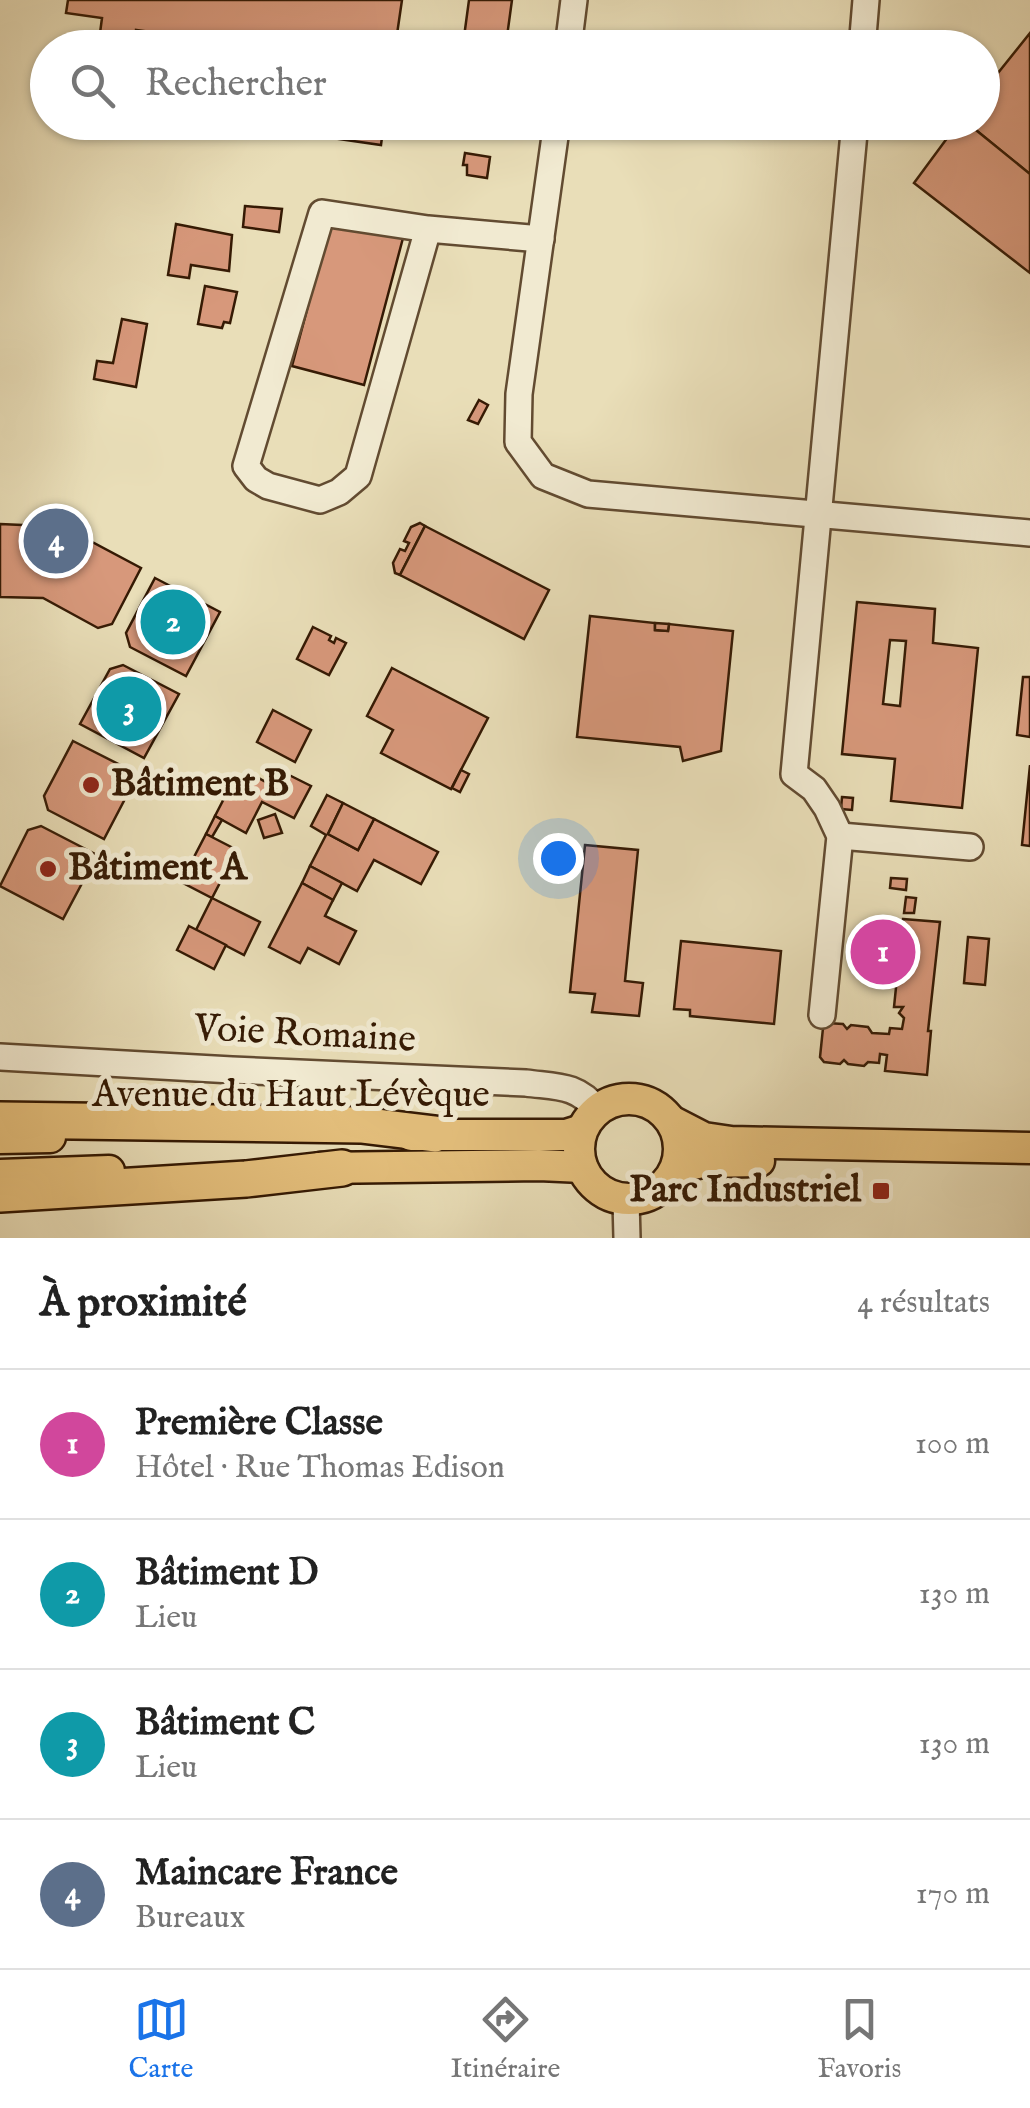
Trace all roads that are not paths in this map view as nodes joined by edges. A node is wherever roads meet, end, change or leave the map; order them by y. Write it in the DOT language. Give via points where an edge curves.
graph roads {
  1 [pos="574,0"];
  2 [pos="866,0"];
  3 [pos="570,30"];
  4 [pos="864,30"];
  5 [pos="555,140"];
  6 [pos="853,140"];
  7 [pos="428,228"];
  8 [pos="541,239"];
  9 [pos="819,514"];
  10 [pos="1030,533"];
  11 [pos="840,836"];
  12 [pos="970,848"];
  13 [pos="822,1015"];
  14 [pos="0,1057"];
  15 [pos="0,1120"];
  16 [pos="590,1120"];
  17 [pos="673,1122"];
  18 [pos="435,1134"];
  19 [pos="0,1138"];
  20 [pos="1030,1148"];
  21 [pos="1030,1166"];
  22 [pos="582,1167"];
  23 [pos="677,1167"];
  24 [pos="342,1168"];
  25 [pos="0,1174"];
  26 [pos="0,1194"];
  27 [pos="626,1200"];
  28 [pos="627,1238"];
  1 -- 3 [label="street"];
  2 -- 4 [label="street"];
  5 -- 8 [label="street"];
  6 -- 9 [label="street"];
  7 -- 7 [label="street" via="358,476 320,500 256,479 246,466 322,212"];
  7 -- 8 [label="street"];
  8 -- 9 [label="street" via="518,442 543,476 588,494"];
  9 -- 10 [label="street"];
  9 -- 11 [label="street" via="794,774 814,789"];
  11 -- 12 [label="street"];
  11 -- 13 [label="street"];
  14 -- 16 [label="street, Voie Romaine" via="526,1083 581,1092"];
  15 -- 18 [label="highway" via="362,1125"];
  16 -- 17 [label="main road" via="629,1098 662,1109"];
  16 -- 18 [label="main road, Avenue du Haut Lévèque" via="566,1136"];
  16 -- 22 [label="main road" via="579,1142"];
  17 -- 20 [label="main road" via="704,1138 732,1142"];
  17 -- 23 [label="main road"];
  18 -- 19 [label="main road, Avenue du Haut Lévèque"];
  21 -- 23 [label="main road" via="726,1161"];
  22 -- 24 [label="main road, Avenue du Haut Lévèque"];
  22 -- 27 [label="main road" via="599,1190"];
  23 -- 27 [label="main road" via="657,1192"];
  24 -- 25 [label="main road, Avenue du Haut Lévèque"];
  24 -- 26 [label="highway"];
  27 -- 28 [label="street"];
}
